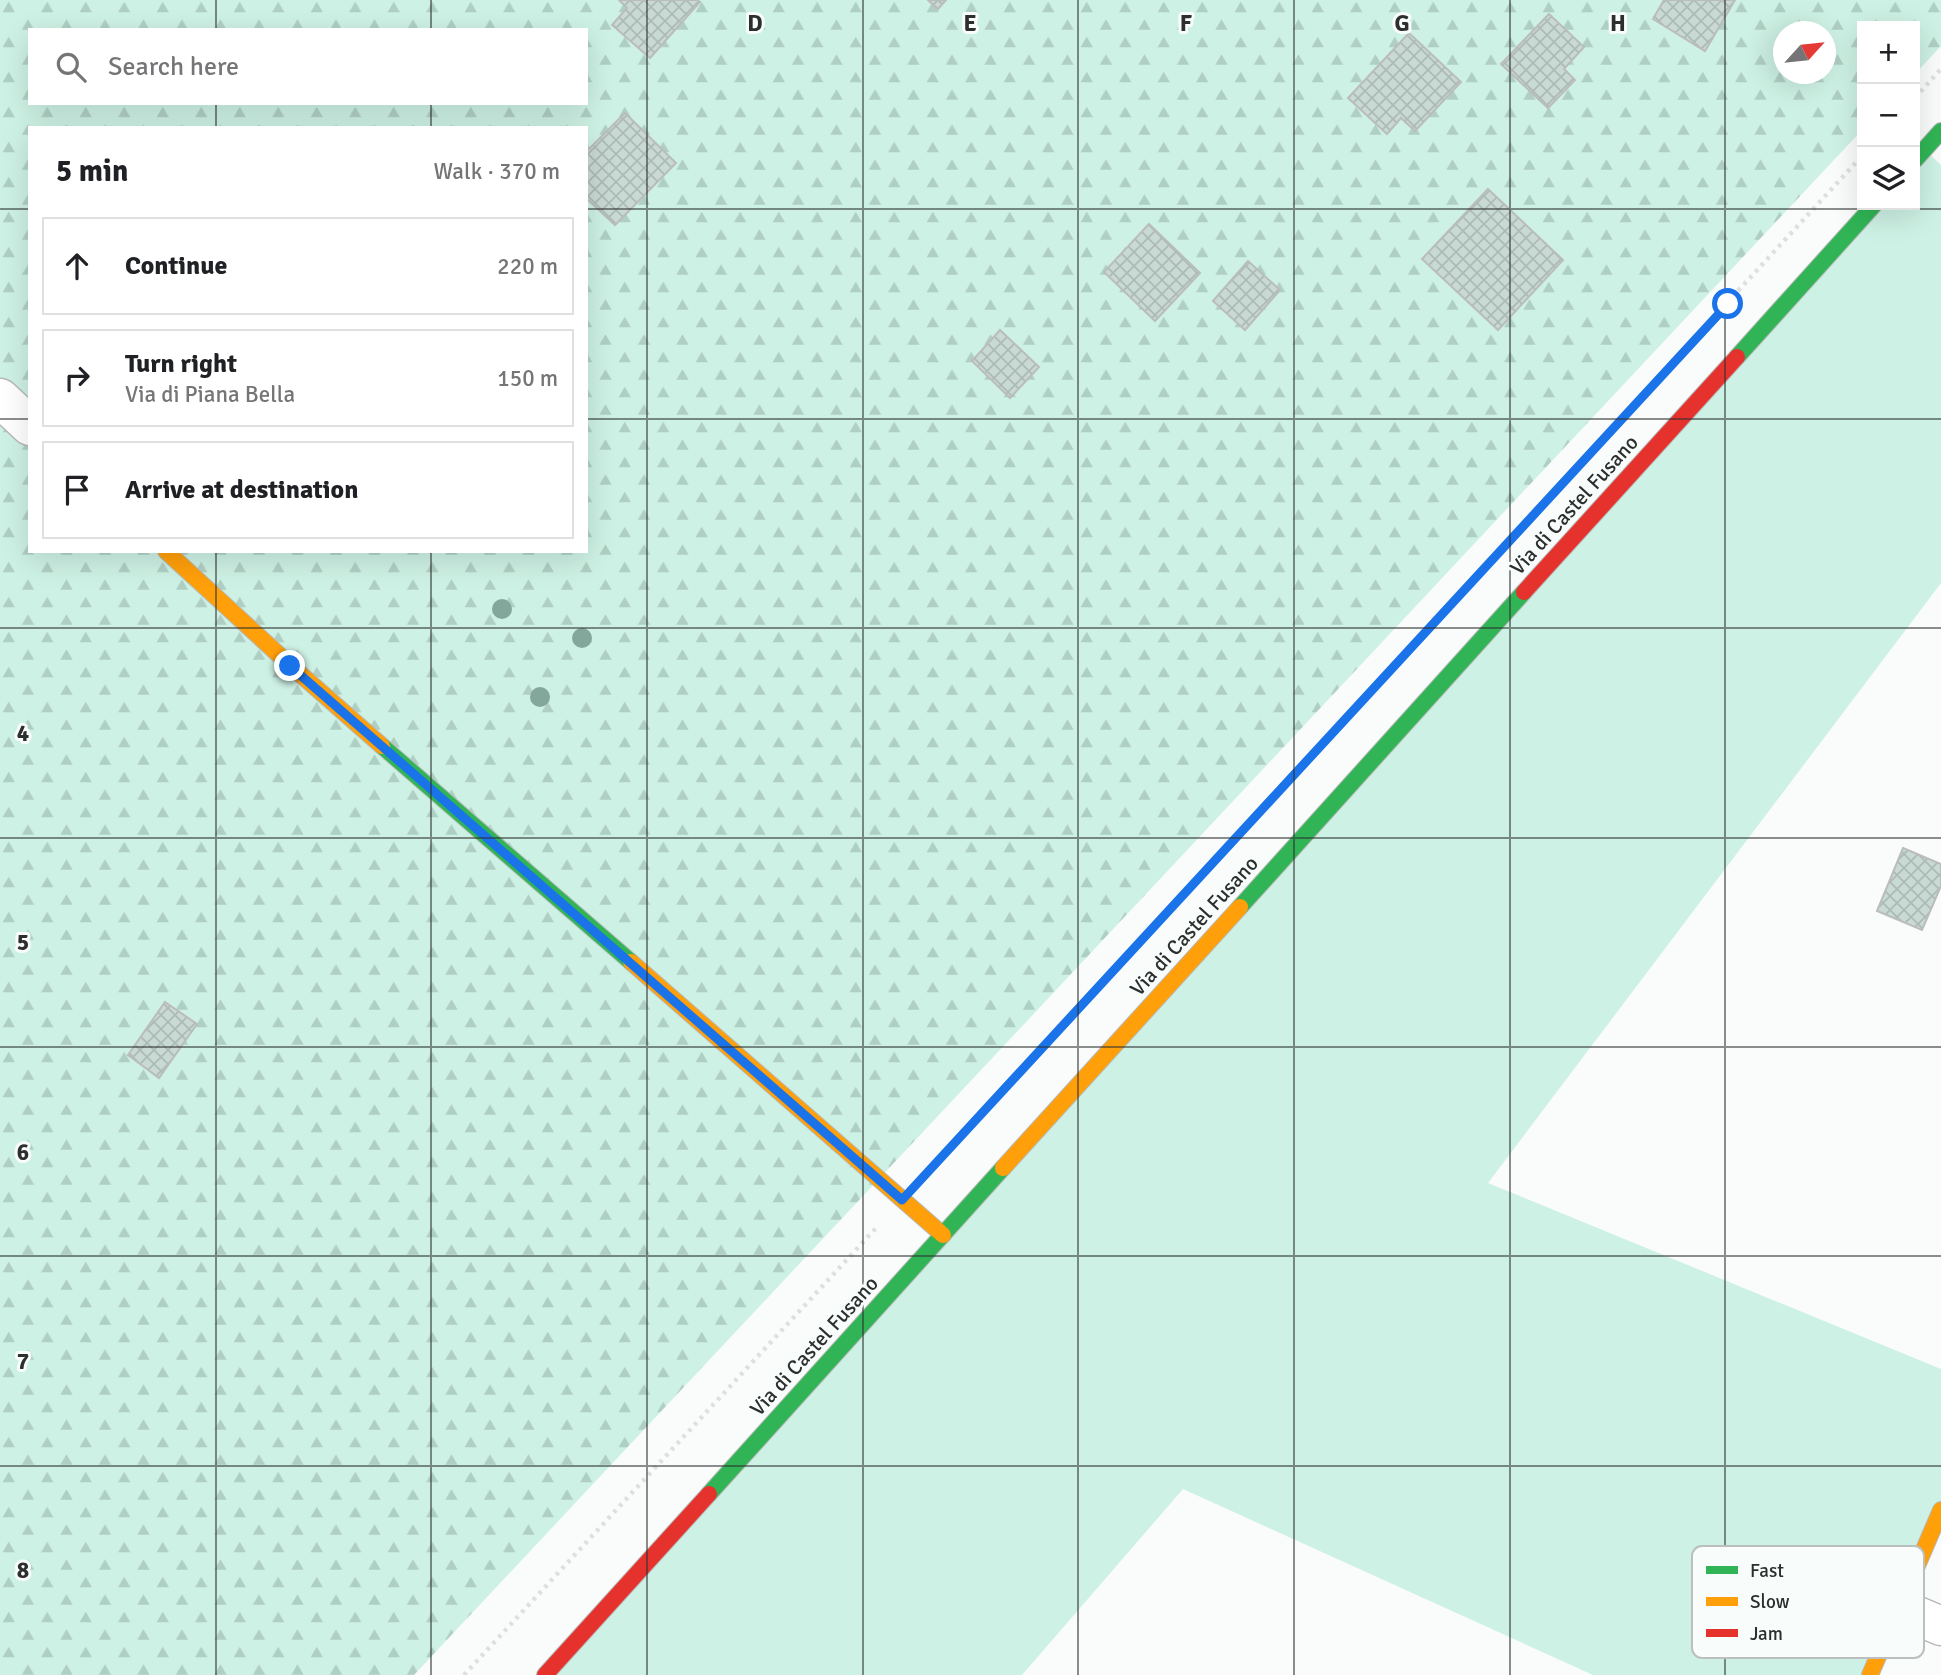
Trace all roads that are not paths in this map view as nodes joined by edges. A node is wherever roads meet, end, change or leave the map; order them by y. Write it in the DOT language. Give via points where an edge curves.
graph roads {
  1 [pos="1941,131"];
  2 [pos="1920,154"];
  3 [pos="1869,210"];
  4 [pos="0,398"];
  5 [pos="28,424"];
  6 [pos="168,553"];
  7 [pos="943,1235"];
  8 [pos="1941,1510"];
  9 [pos="1924,1550"];
  10 [pos="1924,1619"];
  11 [pos="1941,1626"];
  12 [pos="1877,1658"];
  13 [pos="545,1675"];
  14 [pos="1870,1675"];
  1 -- 2 [label="street"];
  3 -- 7 [label="street, Via di Castel Fusano"];
  4 -- 5 [label="street"];
  6 -- 7 [label="street" via="290,666"];
  7 -- 13 [label="street, Via di Castel Fusano"];
  8 -- 9 [label="street"];
  10 -- 11 [label="street"];
  12 -- 14 [label="street"];
}
